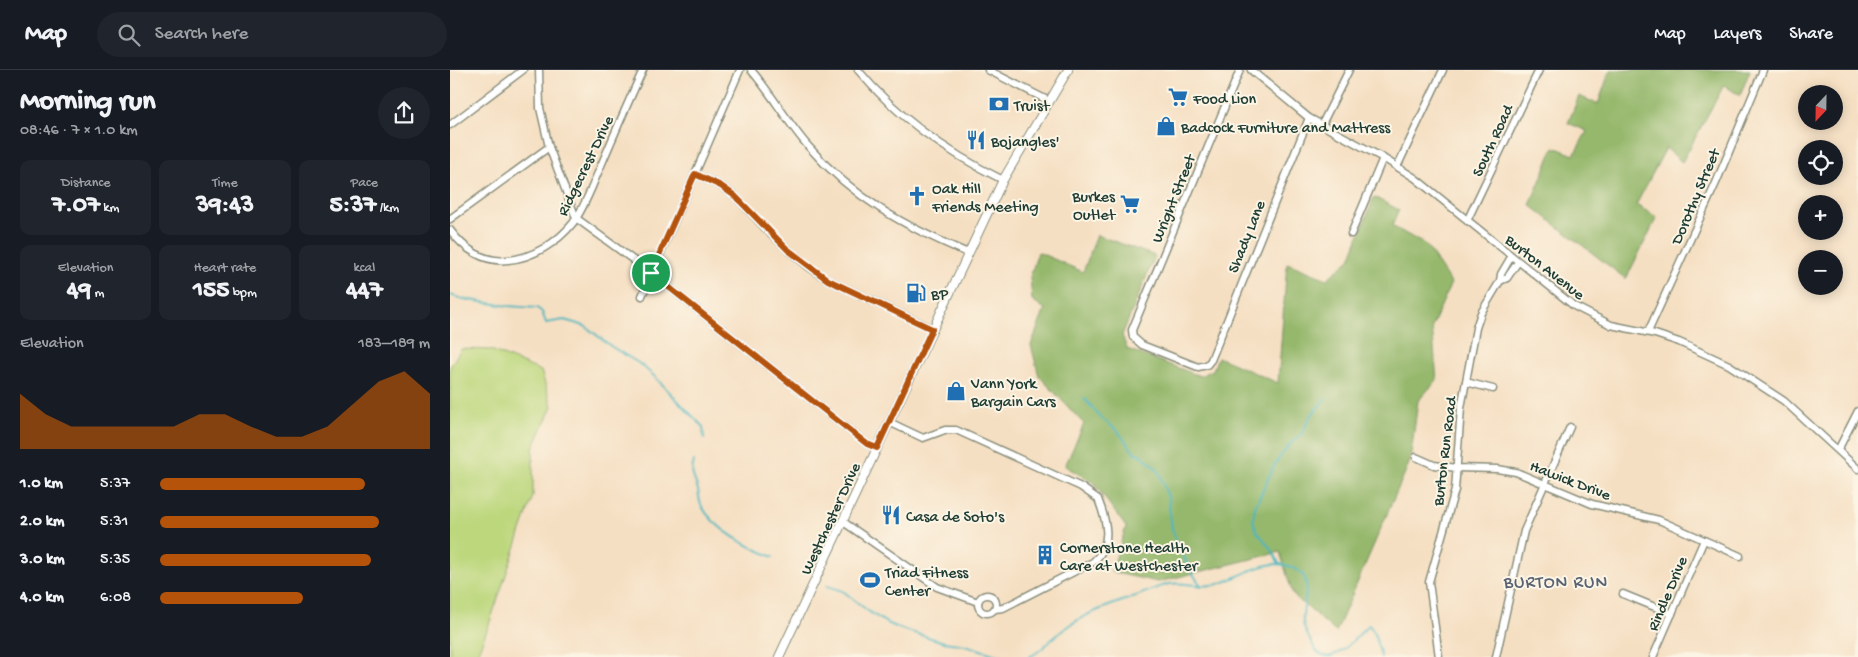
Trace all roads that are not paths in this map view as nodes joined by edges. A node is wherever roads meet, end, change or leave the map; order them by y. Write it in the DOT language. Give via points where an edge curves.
graph roads {
  1 [pos="523,70"];
  2 [pos="539,70"];
  3 [pos="643,70"];
  4 [pos="740,70"];
  5 [pos="751,70"];
  6 [pos="858,70"];
  7 [pos="988,70"];
  8 [pos="1068,70"];
  9 [pos="1240,70"];
  10 [pos="1251,70"];
  11 [pos="1349,70"];
  12 [pos="1443,70"];
  13 [pos="1539,70"];
  14 [pos="1763,70"];
  15 [pos="1049,101"];
  16 [pos="1309,118"];
  17 [pos="450,124"];
  18 [pos="1322,124"];
  19 [pos="549,147"];
  20 [pos="1383,158"];
  21 [pos="1398,167"];
  22 [pos="695,174"];
  23 [pos="1003,180"];
  24 [pos="576,218"];
  25 [pos="450,219"];
  26 [pos="1467,221"];
  27 [pos="450,230"];
  28 [pos="1351,234"];
  29 [pos="968,253"];
  30 [pos="1511,257"];
  31 [pos="1518,262"];
  32 [pos="651,273"];
  33 [pos="1500,281"];
  34 [pos="642,296"];
  35 [pos="932,329"];
  36 [pos="1648,332"];
  37 [pos="1207,365"];
  38 [pos="1466,382"];
  39 [pos="1493,389"];
  40 [pos="1858,411"];
  41 [pos="889,422"];
  42 [pos="1570,427"];
  43 [pos="877,448"];
  44 [pos="1839,451"];
  45 [pos="1416,457"];
  46 [pos="1456,468"];
  47 [pos="1858,469"];
  48 [pos="1545,484"];
  49 [pos="842,521"];
  50 [pos="1704,540"];
  51 [pos="1740,556"];
  52 [pos="1623,594"];
  53 [pos="978,602"];
  54 [pos="995,609"];
  55 [pos="1672,614"];
  56 [pos="779,657"];
  57 [pos="1439,657"];
  58 [pos="1496,657"];
  59 [pos="1653,657"];
  1 -- 17 [label="street"];
  2 -- 19 [label="street" via="540,108"];
  3 -- 24 [label="street, Ridgecrest Drive"];
  4 -- 22 [label="street"];
  5 -- 29 [label="street" via="807,145 867,202 927,236"];
  6 -- 23 [label="street" via="911,122 963,159"];
  7 -- 15 [label="street"];
  8 -- 15 [label="main road, Westchester Drive"];
  9 -- 37 [label="street, Wright Street" via="1132,330 1133,337 1142,345 1198,366"];
  10 -- 16 [label="street, Burton Avenue"];
  11 -- 18 [label="street"];
  12 -- 21 [label="street"];
  13 -- 26 [label="street, South Road"];
  14 -- 36 [label="street, Dorothy Street"];
  15 -- 23 [label="main road, Westchester Drive"];
  16 -- 18 [label="street, Burton Avenue"];
  16 -- 37 [label="street, Shady Lane"];
  18 -- 20 [label="street, Burton Avenue"];
  19 -- 24 [label="street"];
  19 -- 25 [label="street"];
  20 -- 21 [label="street, Burton Avenue"];
  20 -- 28 [label="street"];
  21 -- 26 [label="street, Burton Avenue"];
  22 -- 32 [label="street"];
  22 -- 35 [label="street" via="735,196 787,249 828,280"];
  23 -- 29 [label="main road, Westchester Drive"];
  24 -- 27 [label="street, Ridgecrest Drive" via="564,233 545,247 505,260 474,253"];
  24 -- 32 [label="street"];
  26 -- 30 [label="street, Burton Avenue"];
  29 -- 35 [label="main road, Westchester Drive"];
  30 -- 31 [label="street, Burton Avenue"];
  30 -- 33 [label="street, Burton Run Road" via="1500,274"];
  31 -- 33 [label="street, Burton Run Road" via="1507,278"];
  31 -- 36 [label="street, Burton Avenue" via="1586,314 1619,327"];
  32 -- 34 [label="street"];
  32 -- 43 [label="street" via="867,444"];
  33 -- 38 [label="street, Burton Run Road" via="1481,313"];
  35 -- 41 [label="main road, Westchester Drive"];
  36 -- 44 [label="street, Burton Avenue" via="1679,342 1747,376 1784,402"];
  38 -- 39 [label="street"];
  38 -- 46 [label="street, Burton Run Road"];
  40 -- 44 [label="street"];
  41 -- 43 [label="main road, Westchester Drive"];
  41 -- 54 [label="street" via="923,438 945,430 956,430 1081,487 1098,499 1107,538 1100,555 1093,562 1003,608"];
  42 -- 48 [label="street"];
  43 -- 49 [label="main road, Westchester Drive"];
  44 -- 47 [label="street, Burton Avenue"];
  45 -- 46 [label="street, Hawick Drive" via="1434,465"];
  46 -- 48 [label="street, Hawick Drive" via="1516,472"];
  46 -- 57 [label="street, Burton Run Road" via="1455,490 1430,582"];
  48 -- 50 [label="street, Hawick Drive" via="1592,504 1659,520"];
  48 -- 58 [label="street" via="1524,531"];
  49 -- 53 [label="street" via="937,587"];
  49 -- 56 [label="main road, Westchester Drive"];
  50 -- 51 [label="street, Hawick Drive"];
  50 -- 55 [label="street, Rindle Drive"];
  52 -- 55 [label="street"];
  53 -- 54 [label="street" via="980,610 985,613"];
  53 -- 54 [label="street" via="982,597 990,596 995,600"];
  55 -- 59 [label="street, Rindle Drive"];
}
